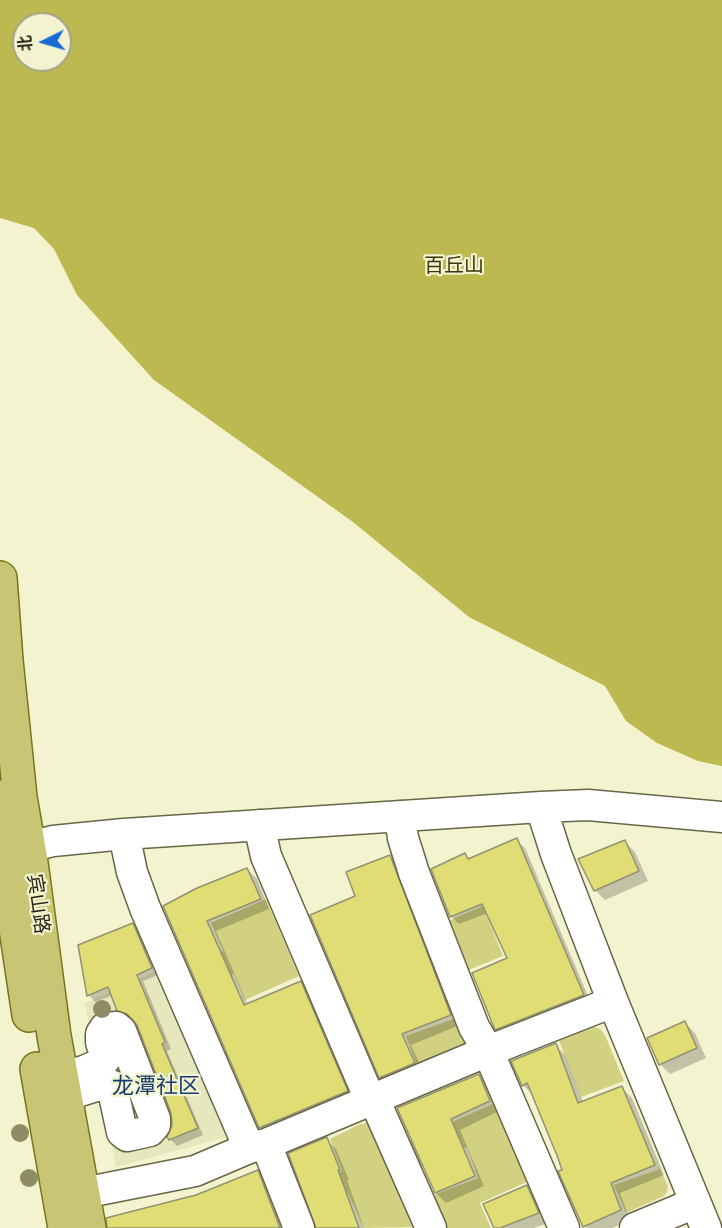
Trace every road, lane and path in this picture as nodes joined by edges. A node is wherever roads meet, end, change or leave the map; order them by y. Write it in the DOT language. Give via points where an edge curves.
graph roads {
  1 [pos="0,578"];
  2 [pos="0,797"];
  3 [pos="541,807"];
  4 [pos="400,816"];
  5 [pos="722,817"];
  6 [pos="259,825"];
  7 [pos="124,834"];
  8 [pos="14,849"];
  9 [pos="613,1002"];
  10 [pos="488,1051"];
  11 [pos="374,1099"];
  12 [pos="258,1146"];
  13 [pos="82,1193"];
  14 [pos="700,1215"];
  15 [pos="65,1228"];
  16 [pos="89,1228"];
  17 [pos="299,1228"];
  18 [pos="431,1228"];
  19 [pos="564,1228"];
  20 [pos="635,1228"];
  1 -- 8 [label="main road, 宾山路" via="14,743"];
  2 -- 8 [label="main road, 宾山路"];
  3 -- 4 [label="street"];
  3 -- 5 [label="street" via="588,805"];
  3 -- 9 [label="street"];
  4 -- 6 [label="street"];
  4 -- 10 [label="street" via="414,873 474,1027"];
  6 -- 7 [label="street"];
  6 -- 11 [label="street" via="279,887 365,1088"];
  7 -- 8 [label="street"];
  7 -- 12 [label="street" via="145,908"];
  8 -- 13 [label="main road, 宾山路"];
  8 -- 15 [label="main road, 宾山路" via="32,1038"];
  9 -- 10 [label="street"];
  9 -- 14 [label="street"];
  10 -- 11 [label="street"];
  10 -- 19 [label="street"];
  11 -- 12 [label="street"];
  11 -- 18 [label="street"];
  12 -- 13 [label="street" via="195,1171"];
  12 -- 17 [label="street"];
  13 -- 16 [label="main road, 宾山路"];
  14 -- 20 [label="street"];
}
